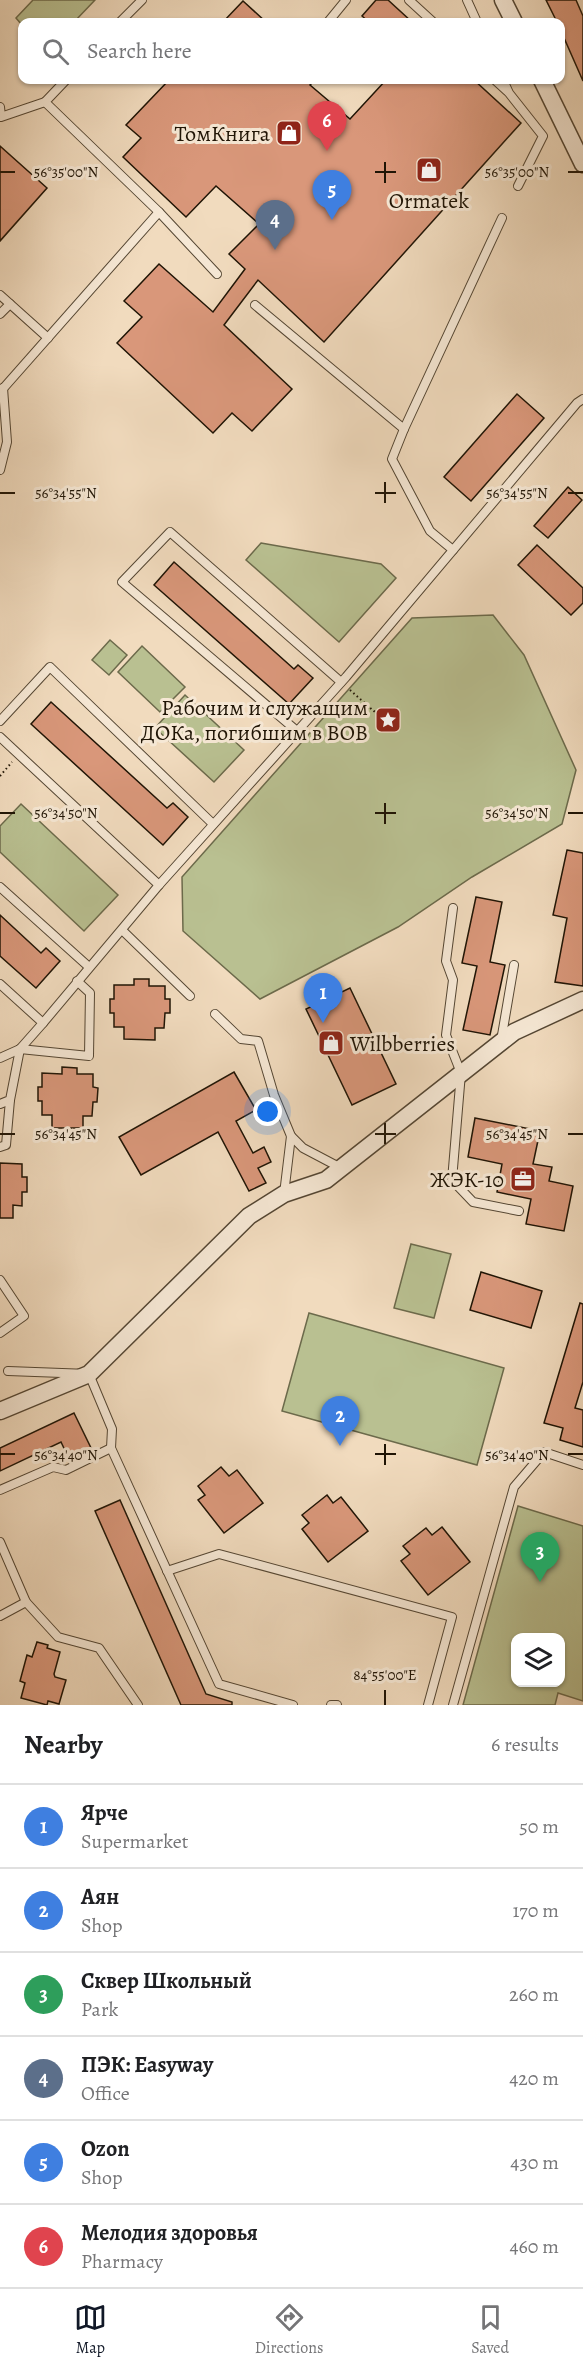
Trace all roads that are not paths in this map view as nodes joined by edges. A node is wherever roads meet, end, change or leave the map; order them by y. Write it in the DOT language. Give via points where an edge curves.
graph roads {
  1 [pos="142,0"];
  2 [pos="346,0"];
  3 [pos="409,0"];
  4 [pos="467,0"];
  5 [pos="503,0"];
  6 [pos="124,18"];
  7 [pos="331,18"];
  8 [pos="429,18"];
  9 [pos="475,18"];
  10 [pos="512,18"];
  11 [pos="62,84"];
  12 [pos="499,84"];
  13 [pos="505,84"];
  14 [pos="544,84"];
  15 [pos="509,93"];
  16 [pos="45,102"];
  17 [pos="0,107"];
  18 [pos="1,117"];
  19 [pos="583,164"];
  20 [pos="518,186"];
  21 [pos="159,212"];
  22 [pos="502,218"];
  23 [pos="217,274"];
  24 [pos="0,295"];
  25 [pos="10,304"];
  26 [pos="255,305"];
  27 [pos="0,314"];
  28 [pos="48,338"];
  29 [pos="1,390"];
  30 [pos="583,399"];
  31 [pos="404,429"];
  32 [pos="0,470"];
  33 [pos="453,550"];
  34 [pos="341,682"];
  35 [pos="0,721"];
  36 [pos="297,731"];
  37 [pos="0,737"];
  38 [pos="213,824"];
  39 [pos="159,885"];
  40 [pos="0,887"];
  41 [pos="453,908"];
  42 [pos="122,930"];
  43 [pos="514,965"];
  44 [pos="89,967"];
  45 [pos="77,981"];
  46 [pos="0,984"];
  47 [pos="190,996"];
  48 [pos="583,1000"];
  49 [pos="215,1014"];
  50 [pos="43,1023"];
  51 [pos="500,1042"];
  52 [pos="20,1048"];
  53 [pos="0,1058"];
  54 [pos="461,1073"];
  55 [pos="10,1100"];
  56 [pos="0,1104"];
  57 [pos="291,1137"];
  58 [pos="0,1147"];
  59 [pos="341,1168"];
  60 [pos="284,1194"];
  61 [pos="519,1211"];
  62 [pos="0,1280"];
  63 [pos="0,1333"];
  64 [pos="8,1371"];
  65 [pos="88,1374"];
  66 [pos="0,1411"];
  67 [pos="111,1448"];
  68 [pos="583,1465"];
  69 [pos="0,1490"];
  70 [pos="0,1542"];
  71 [pos="167,1571"];
  72 [pos="26,1602"];
  73 [pos="0,1616"];
  74 [pos="138,1705"];
  75 [pos="293,1705"];
  76 [pos="331,1705"];
  77 [pos="337,1705"];
  78 [pos="428,1705"];
  79 [pos="453,1705"];
  1 -- 6 [label="lane"];
  2 -- 7 [label="lane"];
  3 -- 8 [label="lane"];
  4 -- 9 [label="lane"];
  5 -- 10 [label="street"];
  11 -- 16 [label="lane"];
  12 -- 15 [label="lane"];
  13 -- 15 [label="lane"];
  14 -- 19 [label="street"];
  15 -- 20 [label="lane" via="543,136"];
  16 -- 18 [label="lane"];
  16 -- 21 [label="lane"];
  17 -- 18 [label="lane"];
  21 -- 23 [label="lane"];
  21 -- 28 [label="lane"];
  22 -- 31 [label="lane"];
  24 -- 25 [label="lane"];
  25 -- 27 [label="lane"];
  25 -- 28 [label="lane"];
  26 -- 31 [label="lane"];
  28 -- 29 [label="lane"];
  29 -- 32 [label="lane" via="8,442"];
  30 -- 33 [label="lane"];
  31 -- 33 [label="lane" via="392,459 430,531"];
  33 -- 34 [label="lane"];
  34 -- 36 [label="lane"];
  34 -- 36 [label="lane" via="170,532 122,582"];
  35 -- 38 [label="lane" via="50,667"];
  36 -- 38 [label="lane"];
  37 -- 39 [label="lane"];
  38 -- 39 [label="lane"];
  39 -- 42 [label="lane"];
  40 -- 44 [label="lane"];
  41 -- 54 [label="lane" via="446,961 453,980 446,1035"];
  42 -- 44 [label="lane"];
  42 -- 47 [label="lane"];
  43 -- 51 [label="lane"];
  44 -- 45 [label="lane"];
  45 -- 50 [label="lane"];
  45 -- 52 [label="lane" via="90,993 88,1056"];
  46 -- 50 [label="lane"];
  48 -- 51 [label="street"];
  49 -- 57 [label="lane" via="241,1039 258,1041"];
  50 -- 52 [label="lane"];
  51 -- 54 [label="street"];
  52 -- 53 [label="lane"];
  52 -- 55 [label="lane"];
  54 -- 59 [label="street"];
  54 -- 61 [label="lane" via="452,1180 473,1202"];
  55 -- 56 [label="lane"];
  55 -- 58 [label="lane" via="6,1145"];
  57 -- 59 [label="lane" via="303,1149"];
  57 -- 60 [label="lane"];
  59 -- 60 [label="street" via="326,1180"];
  60 -- 65 [label="street" via="249,1216"];
  62 -- 63 [label="lane" via="24,1316"];
  64 -- 65 [label="lane"];
  65 -- 66 [label="street"];
  65 -- 67 [label="lane" via="112,1429"];
  67 -- 69 [label="lane" via="66,1470 53,1467"];
  67 -- 71 [label="lane"];
  68 -- 79 [label="lane" via="544,1452 514,1487"];
  70 -- 72 [label="lane"];
  71 -- 75 [label="lane" via="219,1684"];
  71 -- 78 [label="lane" via="219,1554 452,1617"];
  72 -- 73 [label="lane"];
  72 -- 74 [label="lane" via="58,1637 99,1648"];
  76 -- 77 [label="lane"];
}
